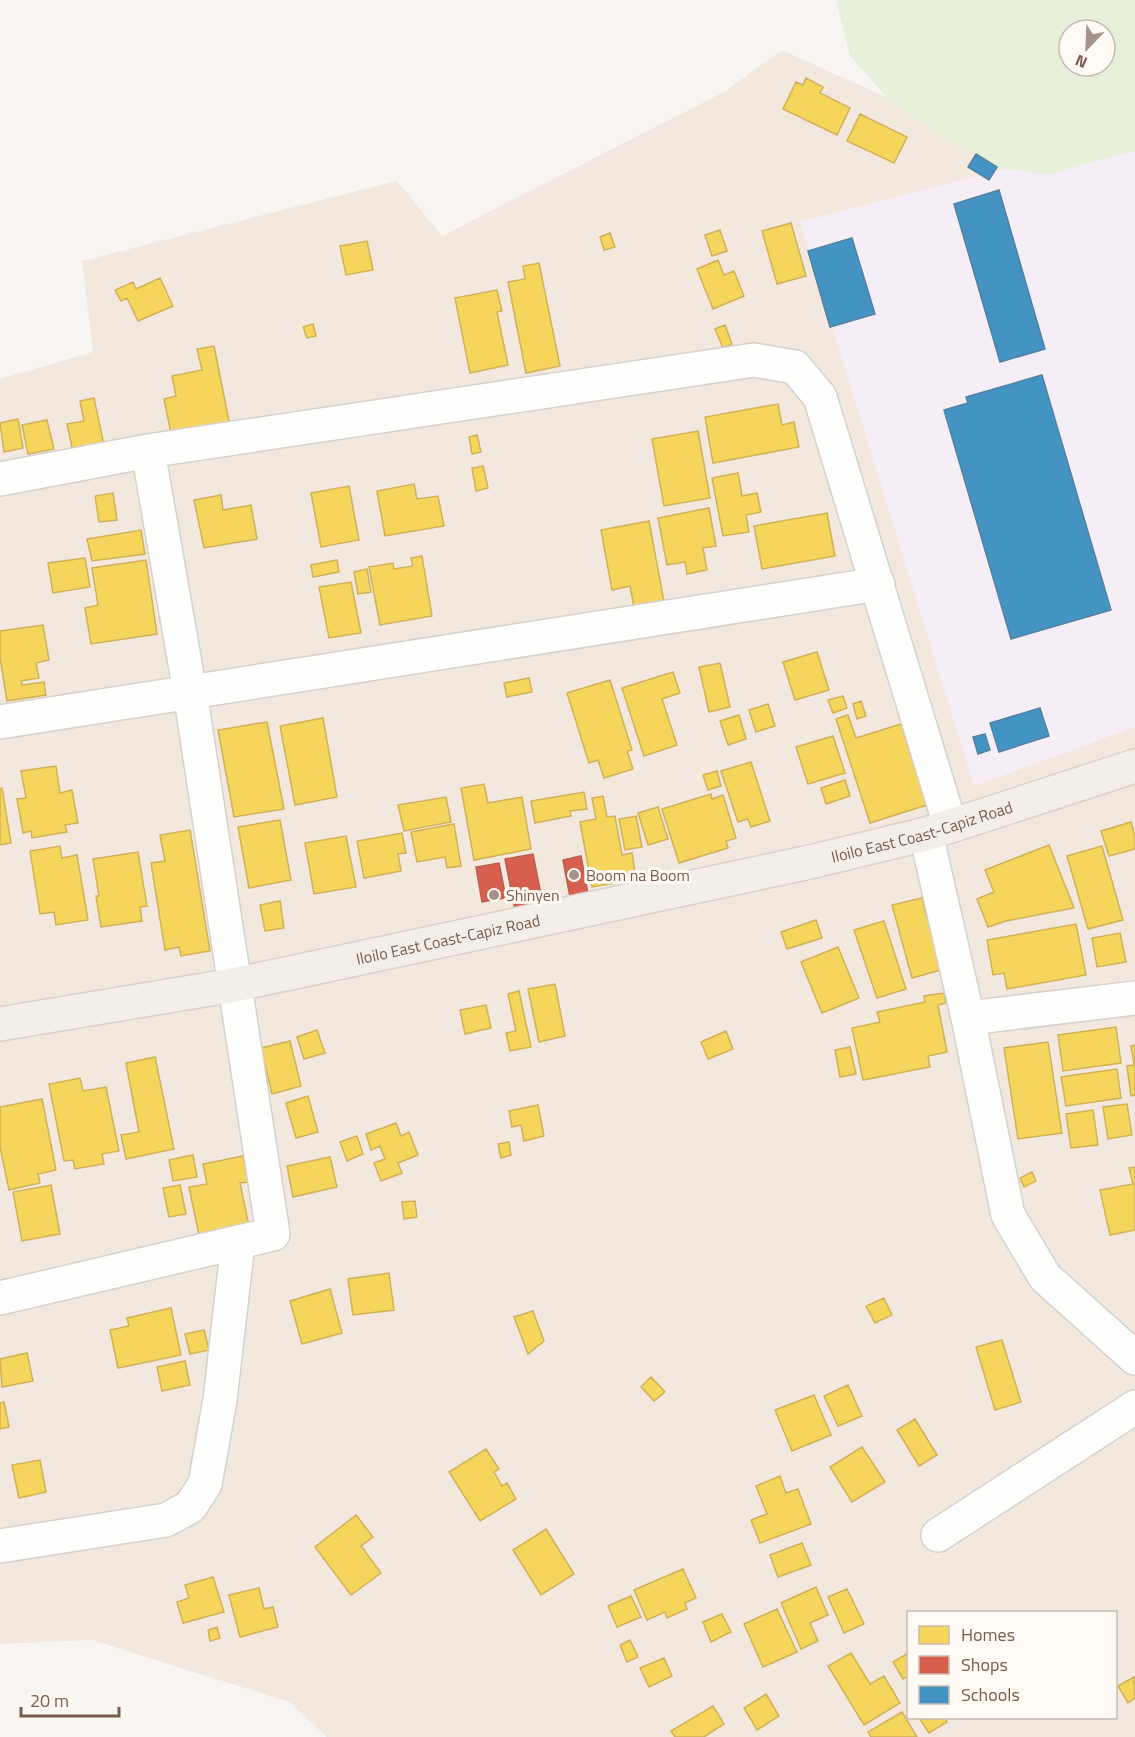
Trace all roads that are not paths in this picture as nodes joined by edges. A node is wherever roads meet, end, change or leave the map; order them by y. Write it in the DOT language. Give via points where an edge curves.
graph roads {
  1 [pos="148,452"];
  2 [pos="0,479"];
  3 [pos="878,584"];
  4 [pos="190,692"];
  5 [pos="0,722"];
  6 [pos="1135,766"];
  7 [pos="938,830"];
  8 [pos="234,985"];
  9 [pos="1135,998"];
  10 [pos="968,1018"];
  11 [pos="0,1024"];
  12 [pos="238,1243"];
  13 [pos="0,1298"];
  14 [pos="1135,1358"];
  15 [pos="1135,1407"];
  16 [pos="938,1535"];
  17 [pos="0,1546"];
  1 -- 2 [label="street"];
  1 -- 3 [label="street" via="754,360 795,367 820,397"];
  1 -- 4 [label="street"];
  3 -- 4 [label="street"];
  3 -- 7 [label="street"];
  4 -- 5 [label="street"];
  4 -- 8 [label="street"];
  6 -- 7 [label="main road, Iloilo East Coast-Capiz Road"];
  7 -- 8 [label="main road, Iloilo East Coast-Capiz Road" via="798,865"];
  7 -- 10 [label="street"];
  8 -- 11 [label="main road, Iloilo East Coast-Capiz Road"];
  8 -- 12 [label="street" via="273,1234"];
  9 -- 10 [label="street"];
  10 -- 14 [label="street" via="1008,1215 1045,1278"];
  12 -- 13 [label="street"];
  12 -- 17 [label="street" via="220,1400 205,1484 189,1507 166,1520"];
  15 -- 16 [label="street"];
}
